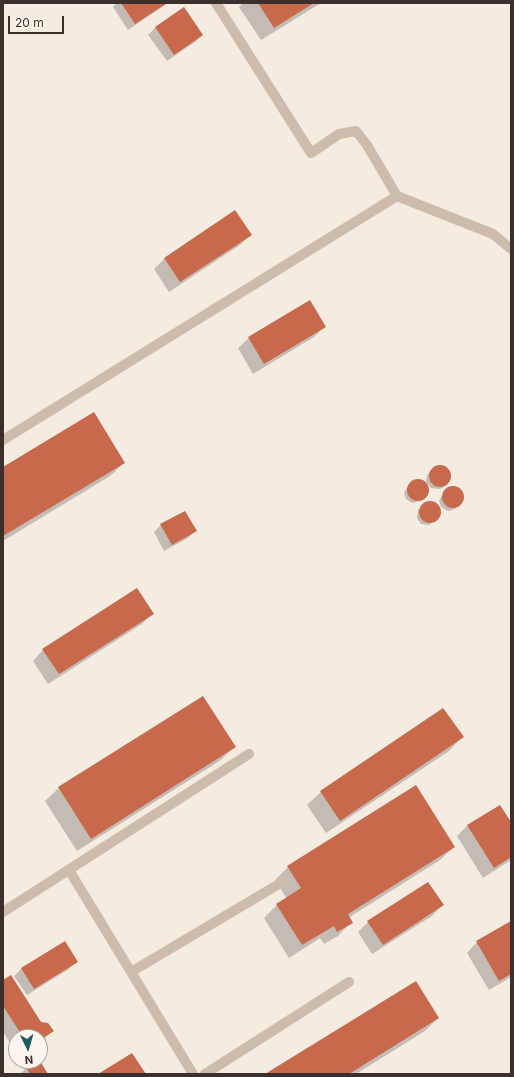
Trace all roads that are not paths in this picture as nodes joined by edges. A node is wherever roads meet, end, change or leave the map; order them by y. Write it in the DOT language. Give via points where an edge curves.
graph roads {
  1 [pos="216,3"];
  2 [pos="397,196"];
  3 [pos="511,249"];
  4 [pos="3,440"];
  5 [pos="249,754"];
  6 [pos="68,870"];
  7 [pos="284,881"];
  8 [pos="3,912"];
  9 [pos="131,972"];
  10 [pos="349,982"];
  11 [pos="193,1074"];
  12 [pos="205,1074"];
  1 -- 2 [label="street" via="310,153 339,134 356,131"];
  2 -- 3 [label="street" via="494,234"];
  2 -- 4 [label="street"];
  5 -- 6 [label="street"];
  6 -- 8 [label="street"];
  6 -- 9 [label="street"];
  7 -- 9 [label="street"];
  9 -- 11 [label="street"];
  10 -- 12 [label="street"];
}
